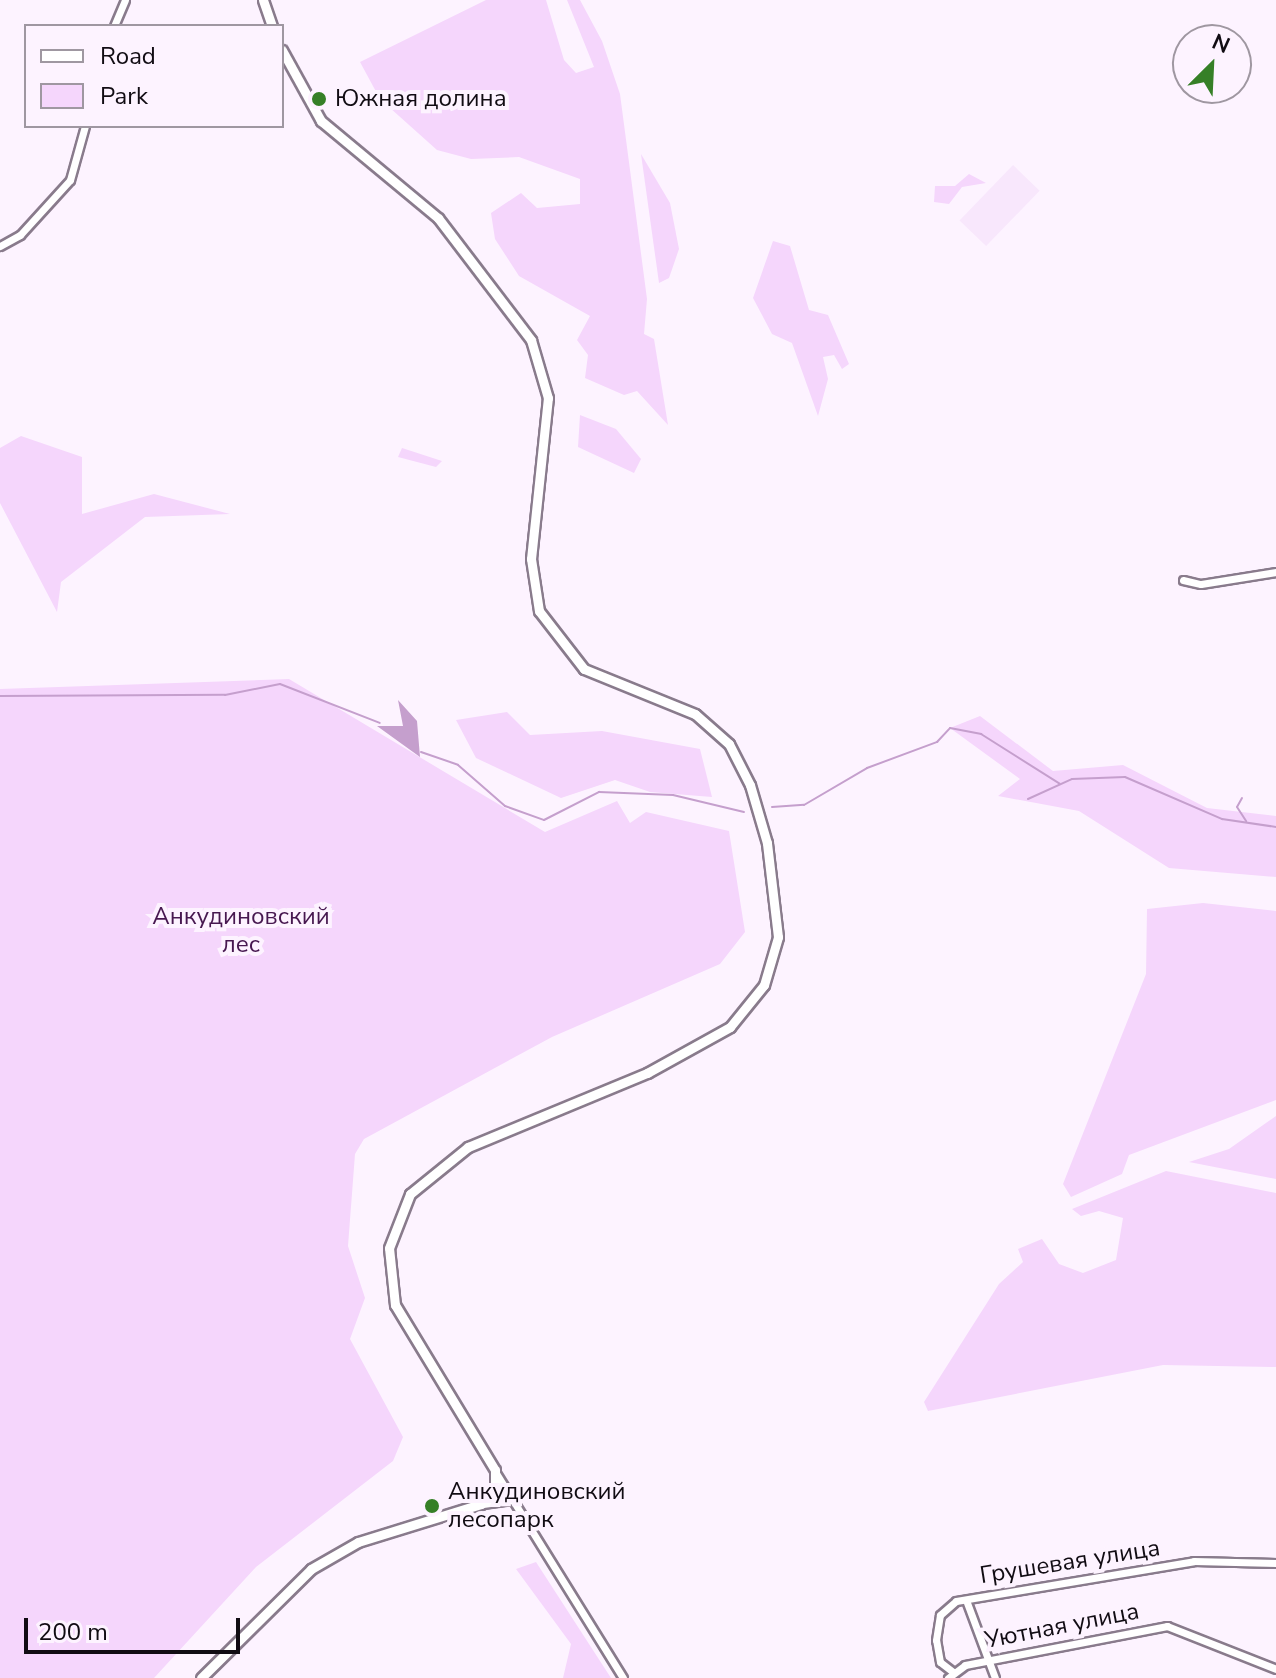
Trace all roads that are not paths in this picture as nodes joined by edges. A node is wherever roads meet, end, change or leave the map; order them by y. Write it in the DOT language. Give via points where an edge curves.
graph roads {
  1 [pos="125,0"];
  2 [pos="263,0"];
  3 [pos="115,24"];
  4 [pos="271,24"];
  5 [pos="284,54"];
  6 [pos="84,128"];
  7 [pos="0,246"];
  8 [pos="1276,572"];
  9 [pos="1183,580"];
  10 [pos="495,1470"];
  11 [pos="512,1500"];
  12 [pos="481,1504"];
  13 [pos="1276,1563"];
  14 [pos="966,1600"];
  15 [pos="988,1661"];
  16 [pos="1276,1669"];
  17 [pos="951,1675"];
  18 [pos="201,1678"];
  19 [pos="623,1678"];
  20 [pos="995,1678"];
  1 -- 3 [label="street"];
  2 -- 4 [label="street"];
  5 -- 10 [label="street" via="321,121 438,218 531,340 548,398 531,559 539,611 584,669 695,714 729,744 750,785 775,890 770,973 730,1027 637,1078 468,1147 427,1174 404,1204 389,1248 395,1305"];
  6 -- 7 [label="street" via="70,180 20,235"];
  8 -- 9 [label="street" via="1201,584"];
  10 -- 11 [label="street"];
  10 -- 12 [label="street" via="495,1489"];
  11 -- 12 [label="street"];
  11 -- 19 [label="street"];
  12 -- 18 [label="street" via="384,1532 328,1558 280,1593"];
  13 -- 14 [label="street, Грушевая улица" via="1194,1561"];
  14 -- 15 [label="street"];
  14 -- 17 [label="street, Грушевая улица" via="940,1615 940,1662"];
  15 -- 16 [label="street, Уютная улица" via="1167,1626"];
  15 -- 17 [label="street, Уютная улица"];
  15 -- 20 [label="street"];
}
